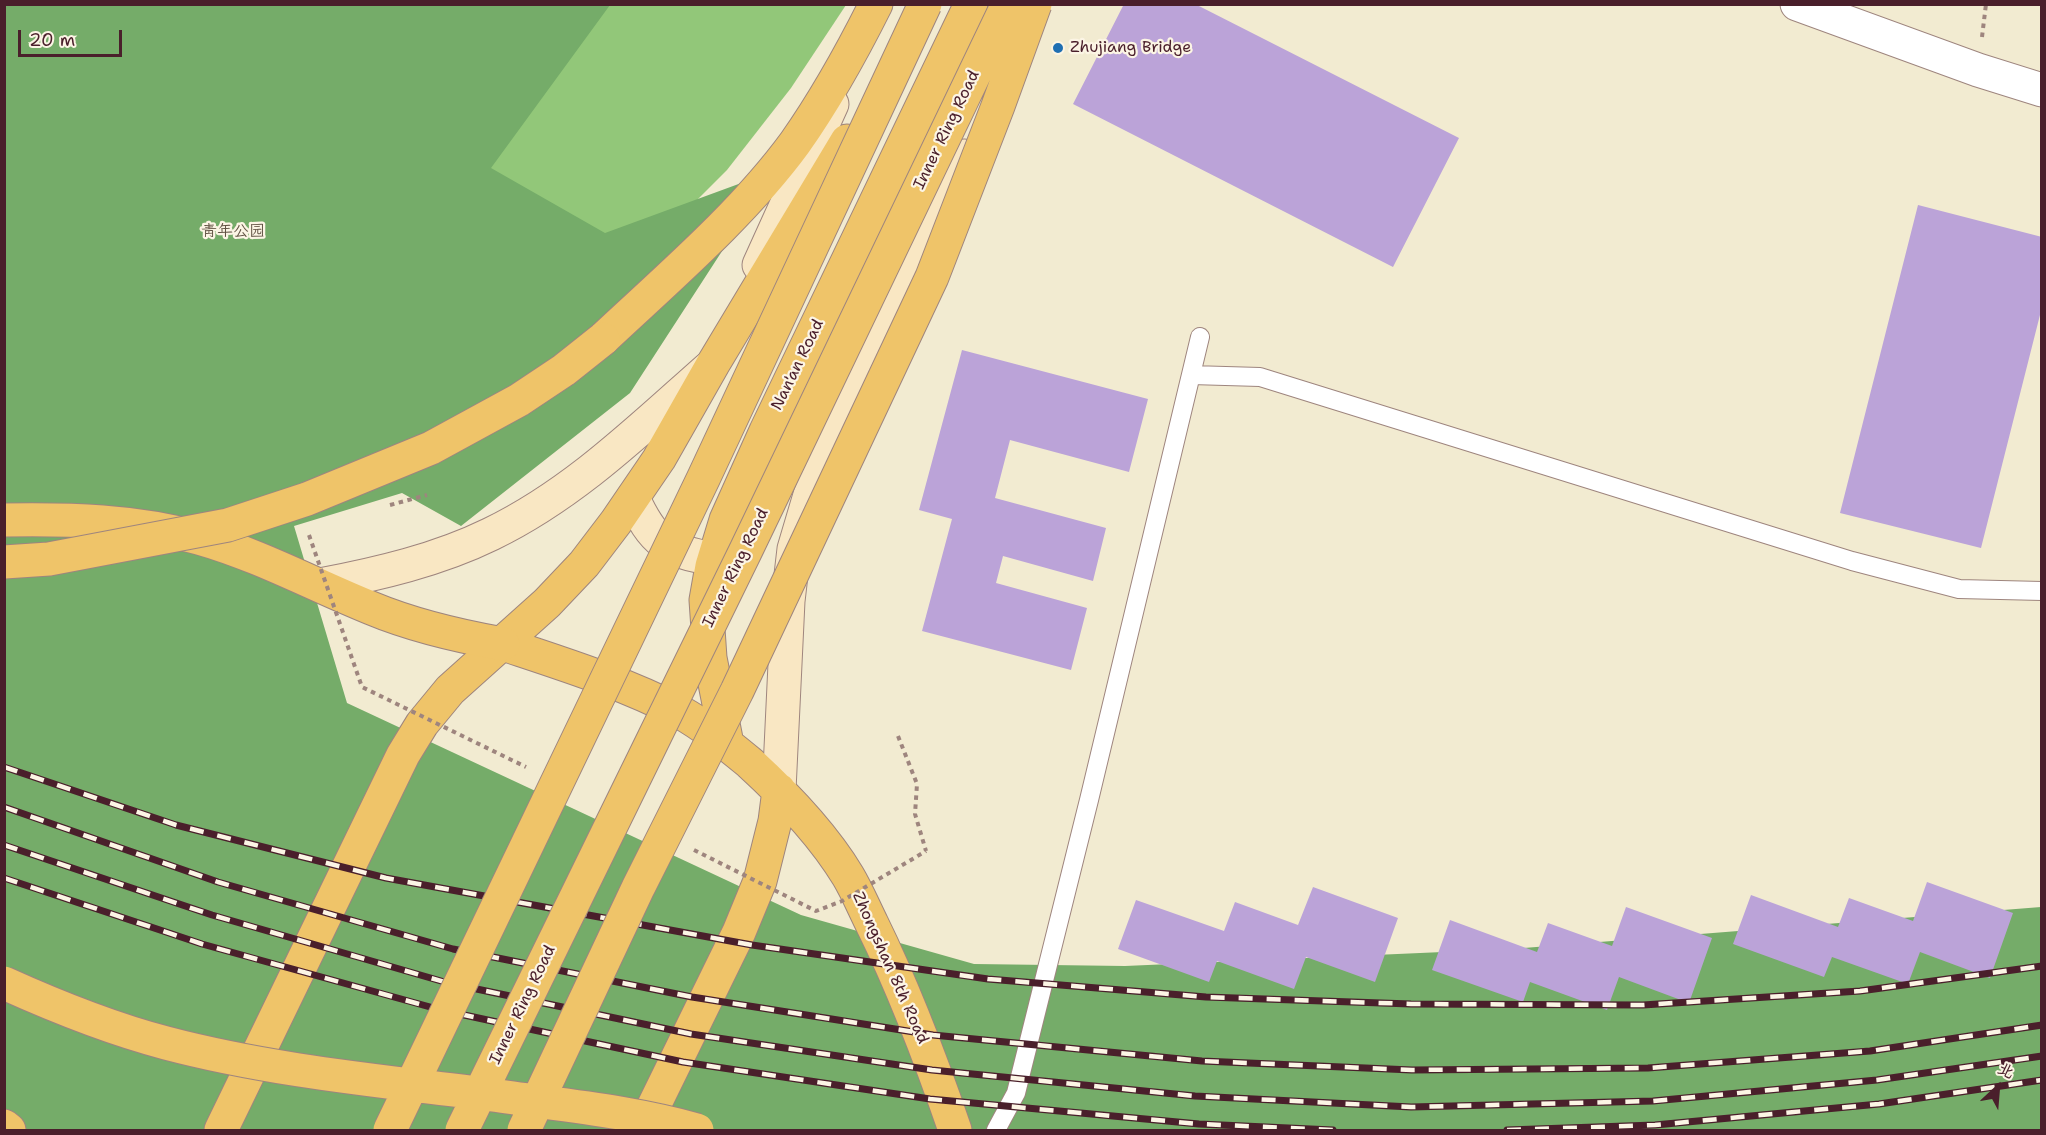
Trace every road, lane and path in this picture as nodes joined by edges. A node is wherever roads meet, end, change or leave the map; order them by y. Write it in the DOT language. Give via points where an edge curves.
graph roads {
  1 [pos="876,4"];
  2 [pos="916,4"];
  3 [pos="925,4"];
  4 [pos="971,4"];
  5 [pos="1008,4"];
  6 [pos="1036,4"];
  7 [pos="1797,4"];
  8 [pos="2042,90"];
  9 [pos="1200,337"];
  10 [pos="713,364"];
  11 [pos="1191,375"];
  12 [pos="633,498"];
  13 [pos="11,520"];
  14 [pos="714,559"];
  15 [pos="4,562"];
  16 [pos="320,585"];
  17 [pos="2042,591"];
  18 [pos="503,644"];
  19 [pos="898,736"];
  20 [pos="727,744"];
  21 [pos="779,790"];
  22 [pos="926,851"];
  23 [pos="4,982"];
  24 [pos="4,1126"];
  25 [pos="9,1131"];
  26 [pos="221,1131"];
  27 [pos="390,1131"];
  28 [pos="462,1131"];
  29 [pos="524,1131"];
  30 [pos="642,1131"];
  31 [pos="698,1131"];
  32 [pos="955,1131"];
  33 [pos="996,1131"];
  1 -- 10 [label="main road"];
  1 -- 15 [label="main road, bridge" via="817,110 756,190 603,339 519,400 431,448 307,499 228,525 49,559"];
  2 -- 10 [label="main road" via="846,145"];
  3 -- 27 [label="main road, bridge" via="699,488"];
  4 -- 14 [label="main road, Nan'an Road" via="766,430 726,520"];
  5 -- 28 [label="main road, Inner Ring Road, bridge"];
  6 -- 21 [label="main road" via="836,430 810,495 794,549 788,601"];
  6 -- 29 [label="main road, bridge" via="932,277"];
  7 -- 8 [label="street"];
  9 -- 11 [label="lane"];
  10 -- 12 [label="main road"];
  10 -- 16 [label="main road" via="570,487 522,518 490,535 421,560"];
  11 -- 17 [label="lane" via="1260,377 1852,561 1959,589"];
  11 -- 33 [label="lane" via="1016,1093"];
  12 -- 14 [label="main road" via="660,542 685,554"];
  12 -- 18 [label="main road" via="584,564"];
  13 -- 16 [label="main road, Zhongshan 8th Road" via="109,522 160,528 201,539"];
  14 -- 20 [label="main road, Nan'an Road" via="706,612 710,658"];
  16 -- 18 [label="main road, Zhongshan 8th Road" via="421,626"];
  18 -- 20 [label="main road, Zhongshan 8th Road" via="573,667 682,713"];
  18 -- 26 [label="main road" via="450,690 402,755"];
  19 -- 22 [label="path" via="917,784 915,814"];
  20 -- 21 [label="main road, Zhongshan 8th Road"];
  21 -- 30 [label="main road" via="776,821 760,881"];
  21 -- 32 [label="main road, Zhongshan 8th Road" via="848,876 891,963"];
  23 -- 31 [label="main road, bridge" via="104,1025 220,1056 587,1108 662,1120"];
  24 -- 25 [label="main road"];
}
